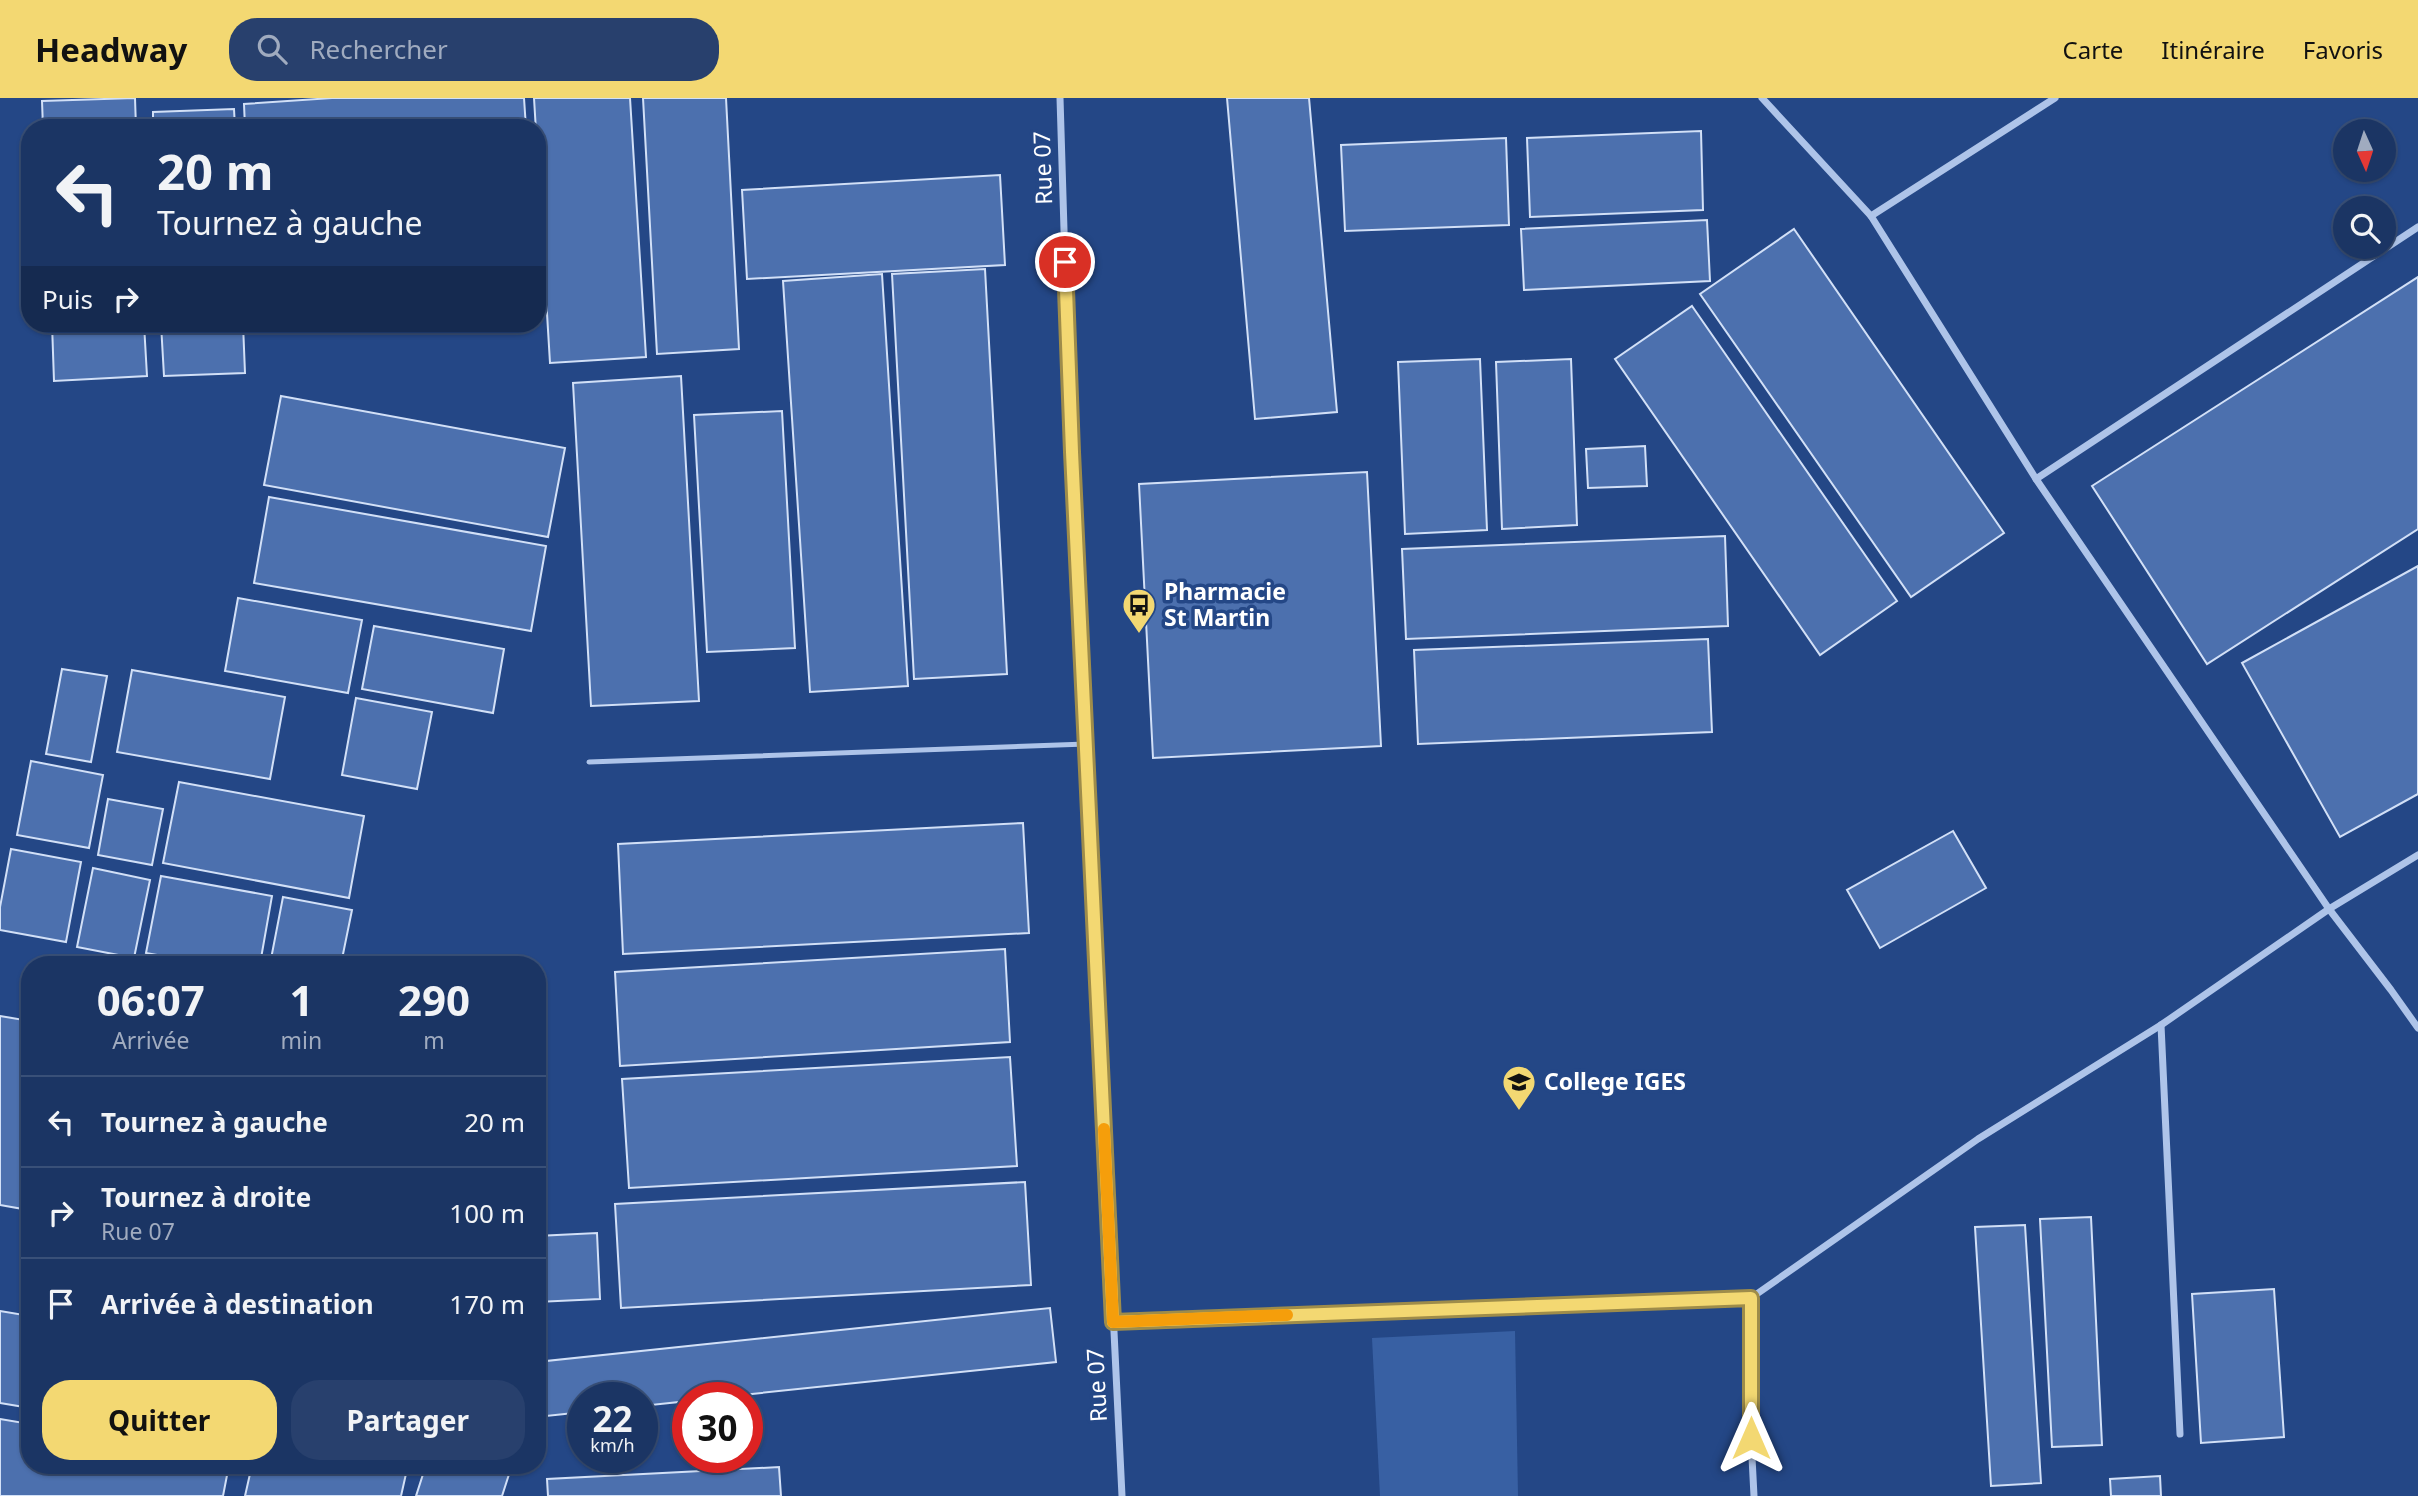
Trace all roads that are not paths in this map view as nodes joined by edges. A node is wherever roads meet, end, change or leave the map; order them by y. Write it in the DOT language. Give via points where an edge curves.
graph roads {
  1 [pos="1060,98"];
  2 [pos="1762,98"];
  3 [pos="2055,98"];
  4 [pos="1871,216"];
  5 [pos="2418,227"];
  6 [pos="2036,479"];
  7 [pos="1086,744"];
  8 [pos="589,762"];
  9 [pos="2418,855"];
  10 [pos="2329,909"];
  11 [pos="2161,1025"];
  12 [pos="2418,1028"];
  13 [pos="1751,1298"];
  14 [pos="1113,1322"];
  15 [pos="2180,1434"];
  16 [pos="1122,1496"];
  17 [pos="1754,1496"];
  1 -- 7 [label="street, Rue 07"];
  2 -- 4 [label="street"];
  3 -- 4 [label="street"];
  4 -- 6 [label="street"];
  5 -- 6 [label="street"];
  6 -- 10 [label="street"];
  7 -- 8 [label="lane"];
  7 -- 14 [label="street, Rue 07"];
  9 -- 10 [label="street"];
  10 -- 11 [label="street"];
  10 -- 12 [label="street"];
  11 -- 13 [label="street" via="1978,1139"];
  11 -- 15 [label="street"];
  13 -- 14 [label="street"];
  13 -- 17 [label="street"];
  14 -- 16 [label="street, Rue 07"];
}
